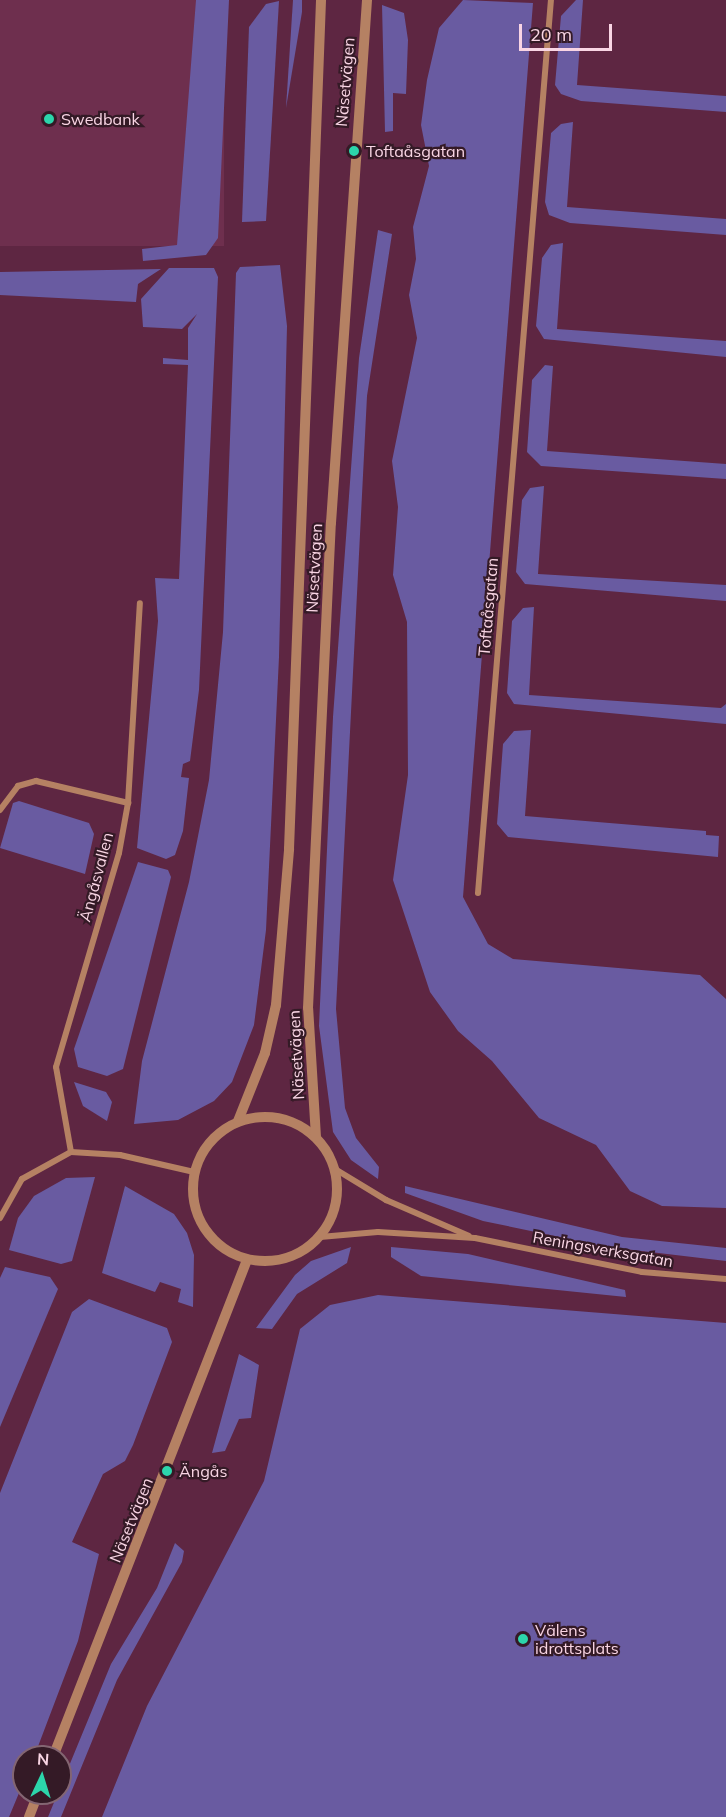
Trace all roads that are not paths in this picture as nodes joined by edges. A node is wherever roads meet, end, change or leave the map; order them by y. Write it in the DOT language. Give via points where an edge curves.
graph roads {
  1 [pos="321,0"];
  2 [pos="367,0"];
  3 [pos="551,0"];
  4 [pos="140,603"];
  5 [pos="128,803"];
  6 [pos="0,810"];
  7 [pos="478,893"];
  8 [pos="238,1121"];
  9 [pos="316,1137"];
  10 [pos="71,1152"];
  11 [pos="335,1169"];
  12 [pos="194,1172"];
  13 [pos="0,1218"];
  14 [pos="320,1237"];
  15 [pos="475,1238"];
  16 [pos="247,1260"];
  17 [pos="726,1279"];
  18 [pos="58,1745"];
  1 -- 8 [label="street, Näsetvägen" via="289,849 276,1005 265,1053"];
  2 -- 9 [label="street, Näsetvägen" via="332,511 308,1008"];
  3 -- 7 [label="street, Toftaåsgatan"];
  4 -- 5 [label="street, Ängåsvallen"];
  5 -- 6 [label="street" via="36,781 18,786"];
  5 -- 10 [label="street, Ängåsvallen" via="119,853 56,1067"];
  8 -- 9 [label="street" via="280,1117"];
  8 -- 12 [label="street" via="218,1133"];
  9 -- 11 [label="street"];
  10 -- 12 [label="street" via="120,1155"];
  10 -- 13 [label="street" via="22,1179"];
  11 -- 14 [label="street" via="336,1205"];
  11 -- 15 [label="street, Reningsverksgatan" via="386,1200"];
  12 -- 16 [label="street" via="192,1195 209,1236"];
  14 -- 15 [label="street, Reningsverksgatan" via="378,1232"];
  14 -- 16 [label="street" via="286,1259"];
  15 -- 17 [label="street, Reningsverksgatan" via="642,1272"];
  16 -- 18 [label="street, Näsetvägen"];
}
